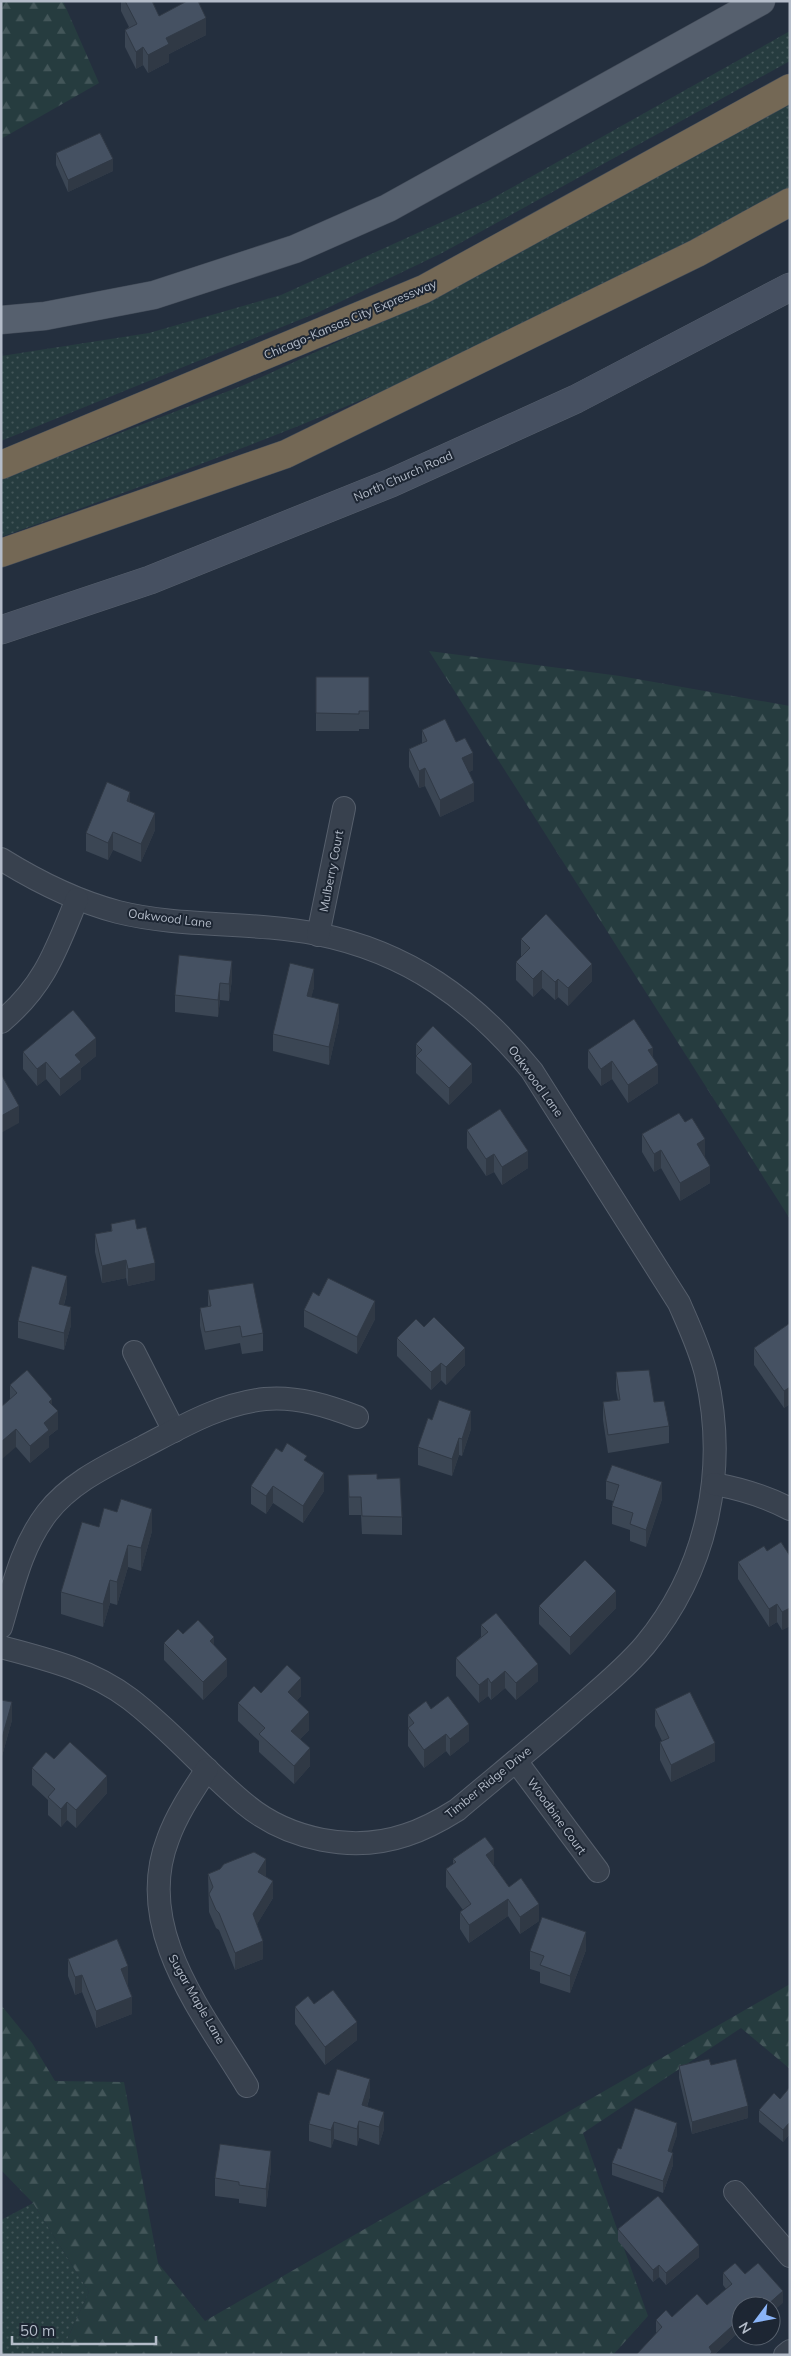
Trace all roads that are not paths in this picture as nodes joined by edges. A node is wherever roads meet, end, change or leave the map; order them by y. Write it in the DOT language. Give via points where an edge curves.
graph roads {
  1 [pos="762,1"];
  2 [pos="790,88"];
  3 [pos="790,202"];
  4 [pos="790,287"];
  5 [pos="1,320"];
  6 [pos="1,465"];
  7 [pos="1,553"];
  8 [pos="1,630"];
  9 [pos="344,808"];
  10 [pos="1,859"];
  11 [pos="77,899"];
  12 [pos="318,934"];
  13 [pos="1,1022"];
  14 [pos="134,1352"];
  15 [pos="357,1417"];
  16 [pos="174,1431"];
  17 [pos="714,1484"];
  18 [pos="790,1509"];
  19 [pos="1,1628"];
  20 [pos="1,1647"];
  21 [pos="516,1761"];
  22 [pos="207,1769"];
  23 [pos="598,1871"];
  24 [pos="248,2086"];
  25 [pos="735,2192"];
  26 [pos="790,2256"];
  27 [pos="790,2351"];
  28 [pos="785,2355"];
  1 -- 5 [label="main road" via="388,208 295,249 154,295 46,316"];
  2 -- 6 [label="highway, Chicago-Kansas City Expressway" via="424,289"];
  3 -- 7 [label="highway" via="697,253 286,454"];
  4 -- 8 [label="main road, North Church Road" via="576,399 391,483 150,580"];
  9 -- 12 [label="street, Mulberry Court"];
  10 -- 11 [label="street, Oakwood Lane" via="33,879"];
  11 -- 12 [label="street, Oakwood Lane" via="119,912 161,919"];
  11 -- 13 [label="street" via="53,960 39,983"];
  12 -- 17 [label="street, Oakwood Lane" via="385,955 449,990 509,1043 532,1071 679,1303 706,1373 713,1410"];
  14 -- 16 [label="street"];
  15 -- 16 [label="street" via="328,1406 298,1400 267,1399 237,1403 208,1413"];
  16 -- 19 [label="street" via="89,1475 48,1512 31,1537 20,1562"];
  17 -- 18 [label="street" via="766,1496"];
  17 -- 21 [label="street, Timber Ridge Drive" via="710,1511 688,1577 645,1645 620,1672"];
  20 -- 22 [label="street, Timber Ridge Drive" via="69,1666 100,1680 130,1698"];
  21 -- 22 [label="street, Timber Ridge Drive" via="457,1810 434,1824 406,1836 354,1843 315,1838 272,1822 246,1806"];
  21 -- 23 [label="street, Woodbine Court"];
  22 -- 24 [label="street, Sugar Maple Lane" via="178,1814 167,1840 158,1892 161,1924 169,1952 181,1975"];
  25 -- 26 [label="street"];
  27 -- 28 [label="street"];
}
